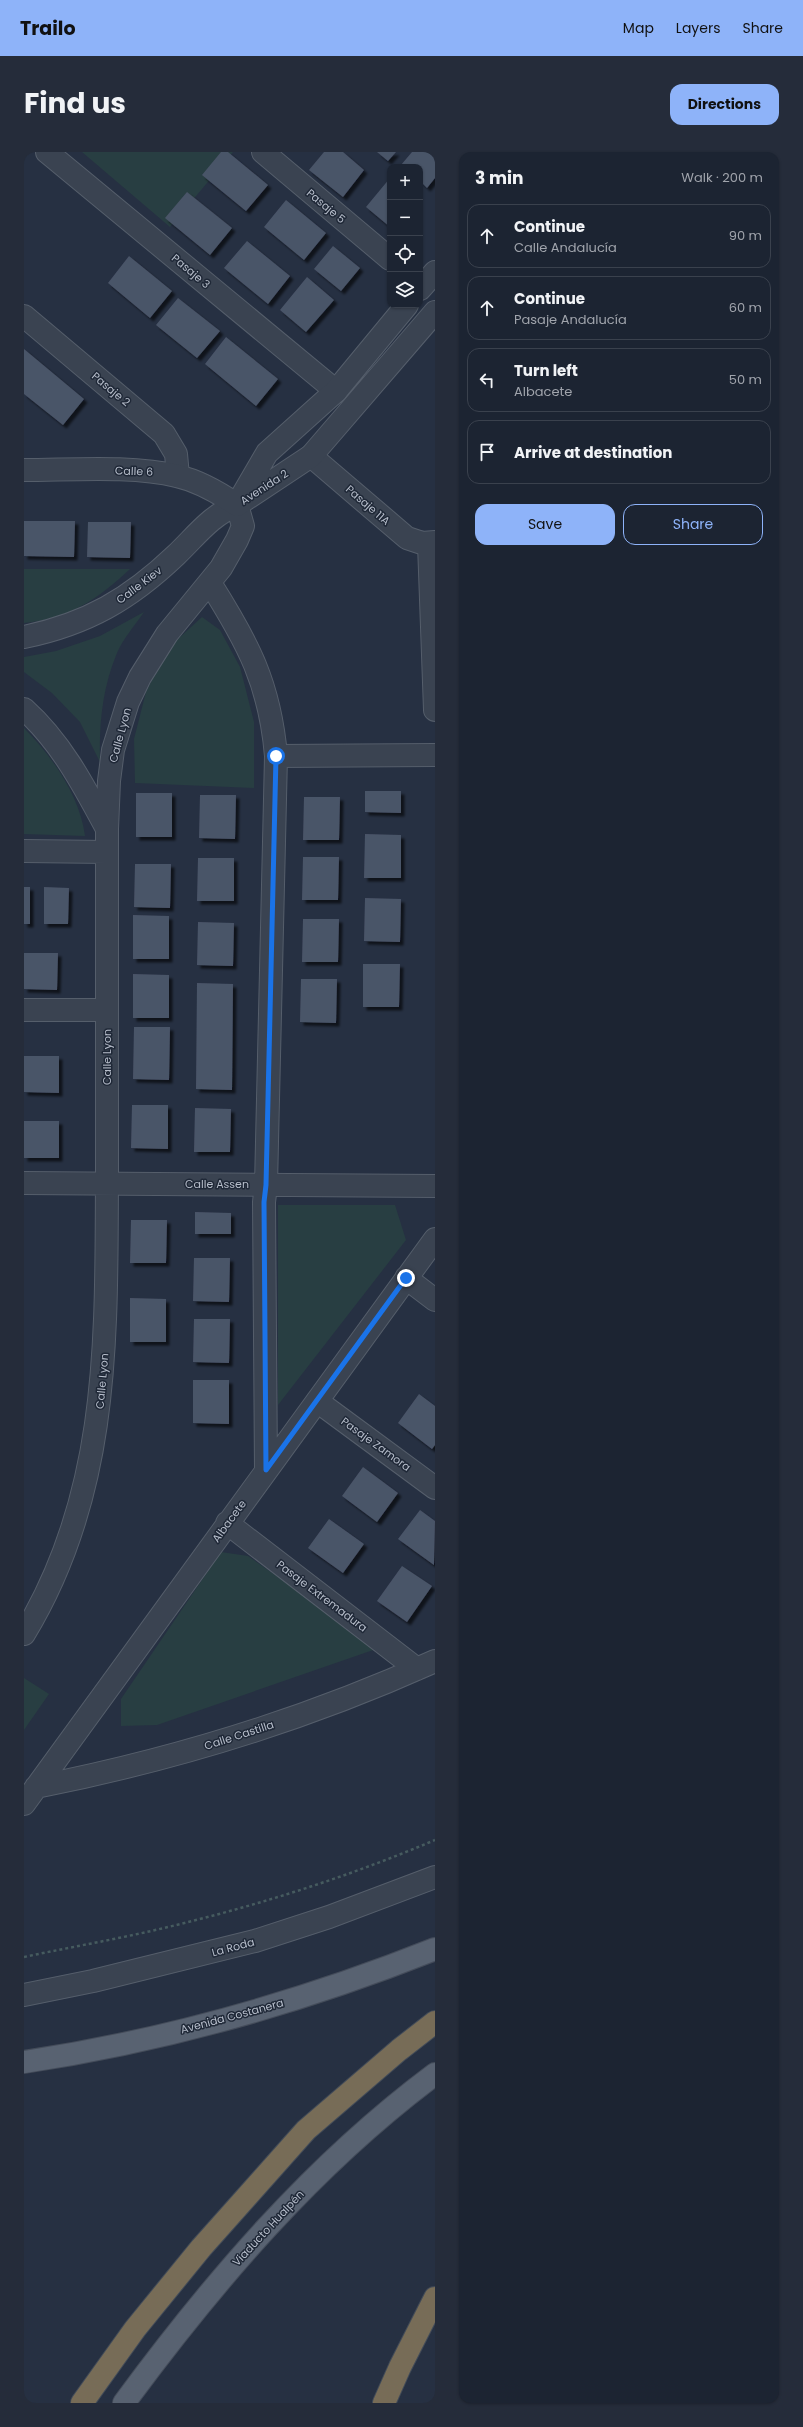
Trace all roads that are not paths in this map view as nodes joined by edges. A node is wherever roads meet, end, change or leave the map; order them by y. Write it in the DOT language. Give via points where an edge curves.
graph roads {
  1 [pos="47,152"];
  2 [pos="263,152"];
  3 [pos="387,256"];
  4 [pos="405,308"];
  5 [pos="435,312"];
  6 [pos="24,316"];
  7 [pos="336,391"];
  8 [pos="311,456"];
  9 [pos="24,470"];
  10 [pos="178,476"];
  11 [pos="237,505"];
  12 [pos="432,543"];
  13 [pos="210,583"];
  14 [pos="24,637"];
  15 [pos="24,709"];
  16 [pos="435,710"];
  17 [pos="435,755"];
  18 [pos="276,756"];
  19 [pos="107,829"];
  20 [pos="24,851"];
  21 [pos="107,852"];
  22 [pos="24,1010"];
  23 [pos="107,1010"];
  24 [pos="24,1183"];
  25 [pos="107,1184"];
  26 [pos="266,1185"];
  27 [pos="435,1186"];
  28 [pos="435,1239"];
  29 [pos="406,1278"];
  30 [pos="435,1300"];
  31 [pos="317,1401"];
  32 [pos="266,1470"];
  33 [pos="435,1488"];
  34 [pos="227,1523"];
  35 [pos="24,1634"];
  36 [pos="426,1665"];
  37 [pos="30,1795"];
  38 [pos="435,1877"];
  39 [pos="435,1949"];
  40 [pos="24,1995"];
  41 [pos="435,2022"];
  42 [pos="24,2062"];
  43 [pos="435,2074"];
  44 [pos="435,2298"];
  45 [pos="82,2403"];
  46 [pos="124,2403"];
  47 [pos="384,2403"];
  1 -- 7 [label="street, Pasaje 3"];
  2 -- 3 [label="street, Pasaje 5"];
  4 -- 7 [label="street, Avenida 2"];
  5 -- 8 [label="street, Avenida 2"];
  6 -- 10 [label="street, Pasaje 2" via="164,434 176,454"];
  7 -- 11 [label="street, Avenida 2" via="268,453"];
  8 -- 11 [label="street, Avenida 2"];
  8 -- 12 [label="street, Pasaje 11A" via="407,538"];
  9 -- 10 [label="street, Calle 6" via="153,471"];
  10 -- 11 [label="street, Calle 6" via="214,490"];
  11 -- 13 [label="street, Calle Lyon" via="243,526"];
  11 -- 14 [label="street, Calle Kiev" via="224,510 211,520 149,580 123,600 73,624"];
  12 -- 16 [label="street"];
  13 -- 18 [label="street" via="257,666 274,727"];
  13 -- 19 [label="street, Calle Lyon" via="167,634 140,677 128,702 113,750"];
  15 -- 19 [label="street" via="66,758"];
  17 -- 18 [label="street"];
  18 -- 26 [label="street"];
  19 -- 21 [label="street, Calle Lyon"];
  20 -- 21 [label="street"];
  21 -- 23 [label="street, Calle Lyon"];
  22 -- 23 [label="street"];
  23 -- 25 [label="street, Calle Lyon"];
  24 -- 25 [label="street, Calle Assen"];
  25 -- 26 [label="street, Calle Assen"];
  25 -- 35 [label="street, Calle Lyon" via="104,1363 95,1441 70,1534 52,1580"];
  26 -- 27 [label="street, Calle Assen"];
  26 -- 32 [label="street"];
  28 -- 29 [label="street, Albacete"];
  29 -- 30 [label="street"];
  29 -- 31 [label="street, Albacete"];
  31 -- 32 [label="street, Albacete"];
  31 -- 33 [label="street, Pasaje Zamora"];
  32 -- 34 [label="street, Albacete"];
  34 -- 36 [label="street, Pasaje Extremadura"];
  34 -- 37 [label="street, Albacete"];
  36 -- 37 [label="street, Calle Castilla" via="314,1710 233,1738"];
  38 -- 40 [label="street, La Roda" via="329,1917 254,1941 93,1981"];
  39 -- 42 [label="main road, Avenida Costanera" via="348,1981 187,2029"];
  41 -- 45 [label="highway" via="399,2050 295,2142 201,2248 136,2329"];
  43 -- 46 [label="main road, Viaducto Hualpén" via="340,2153 249,2246 162,2351"];
  44 -- 47 [label="highway"];
}
